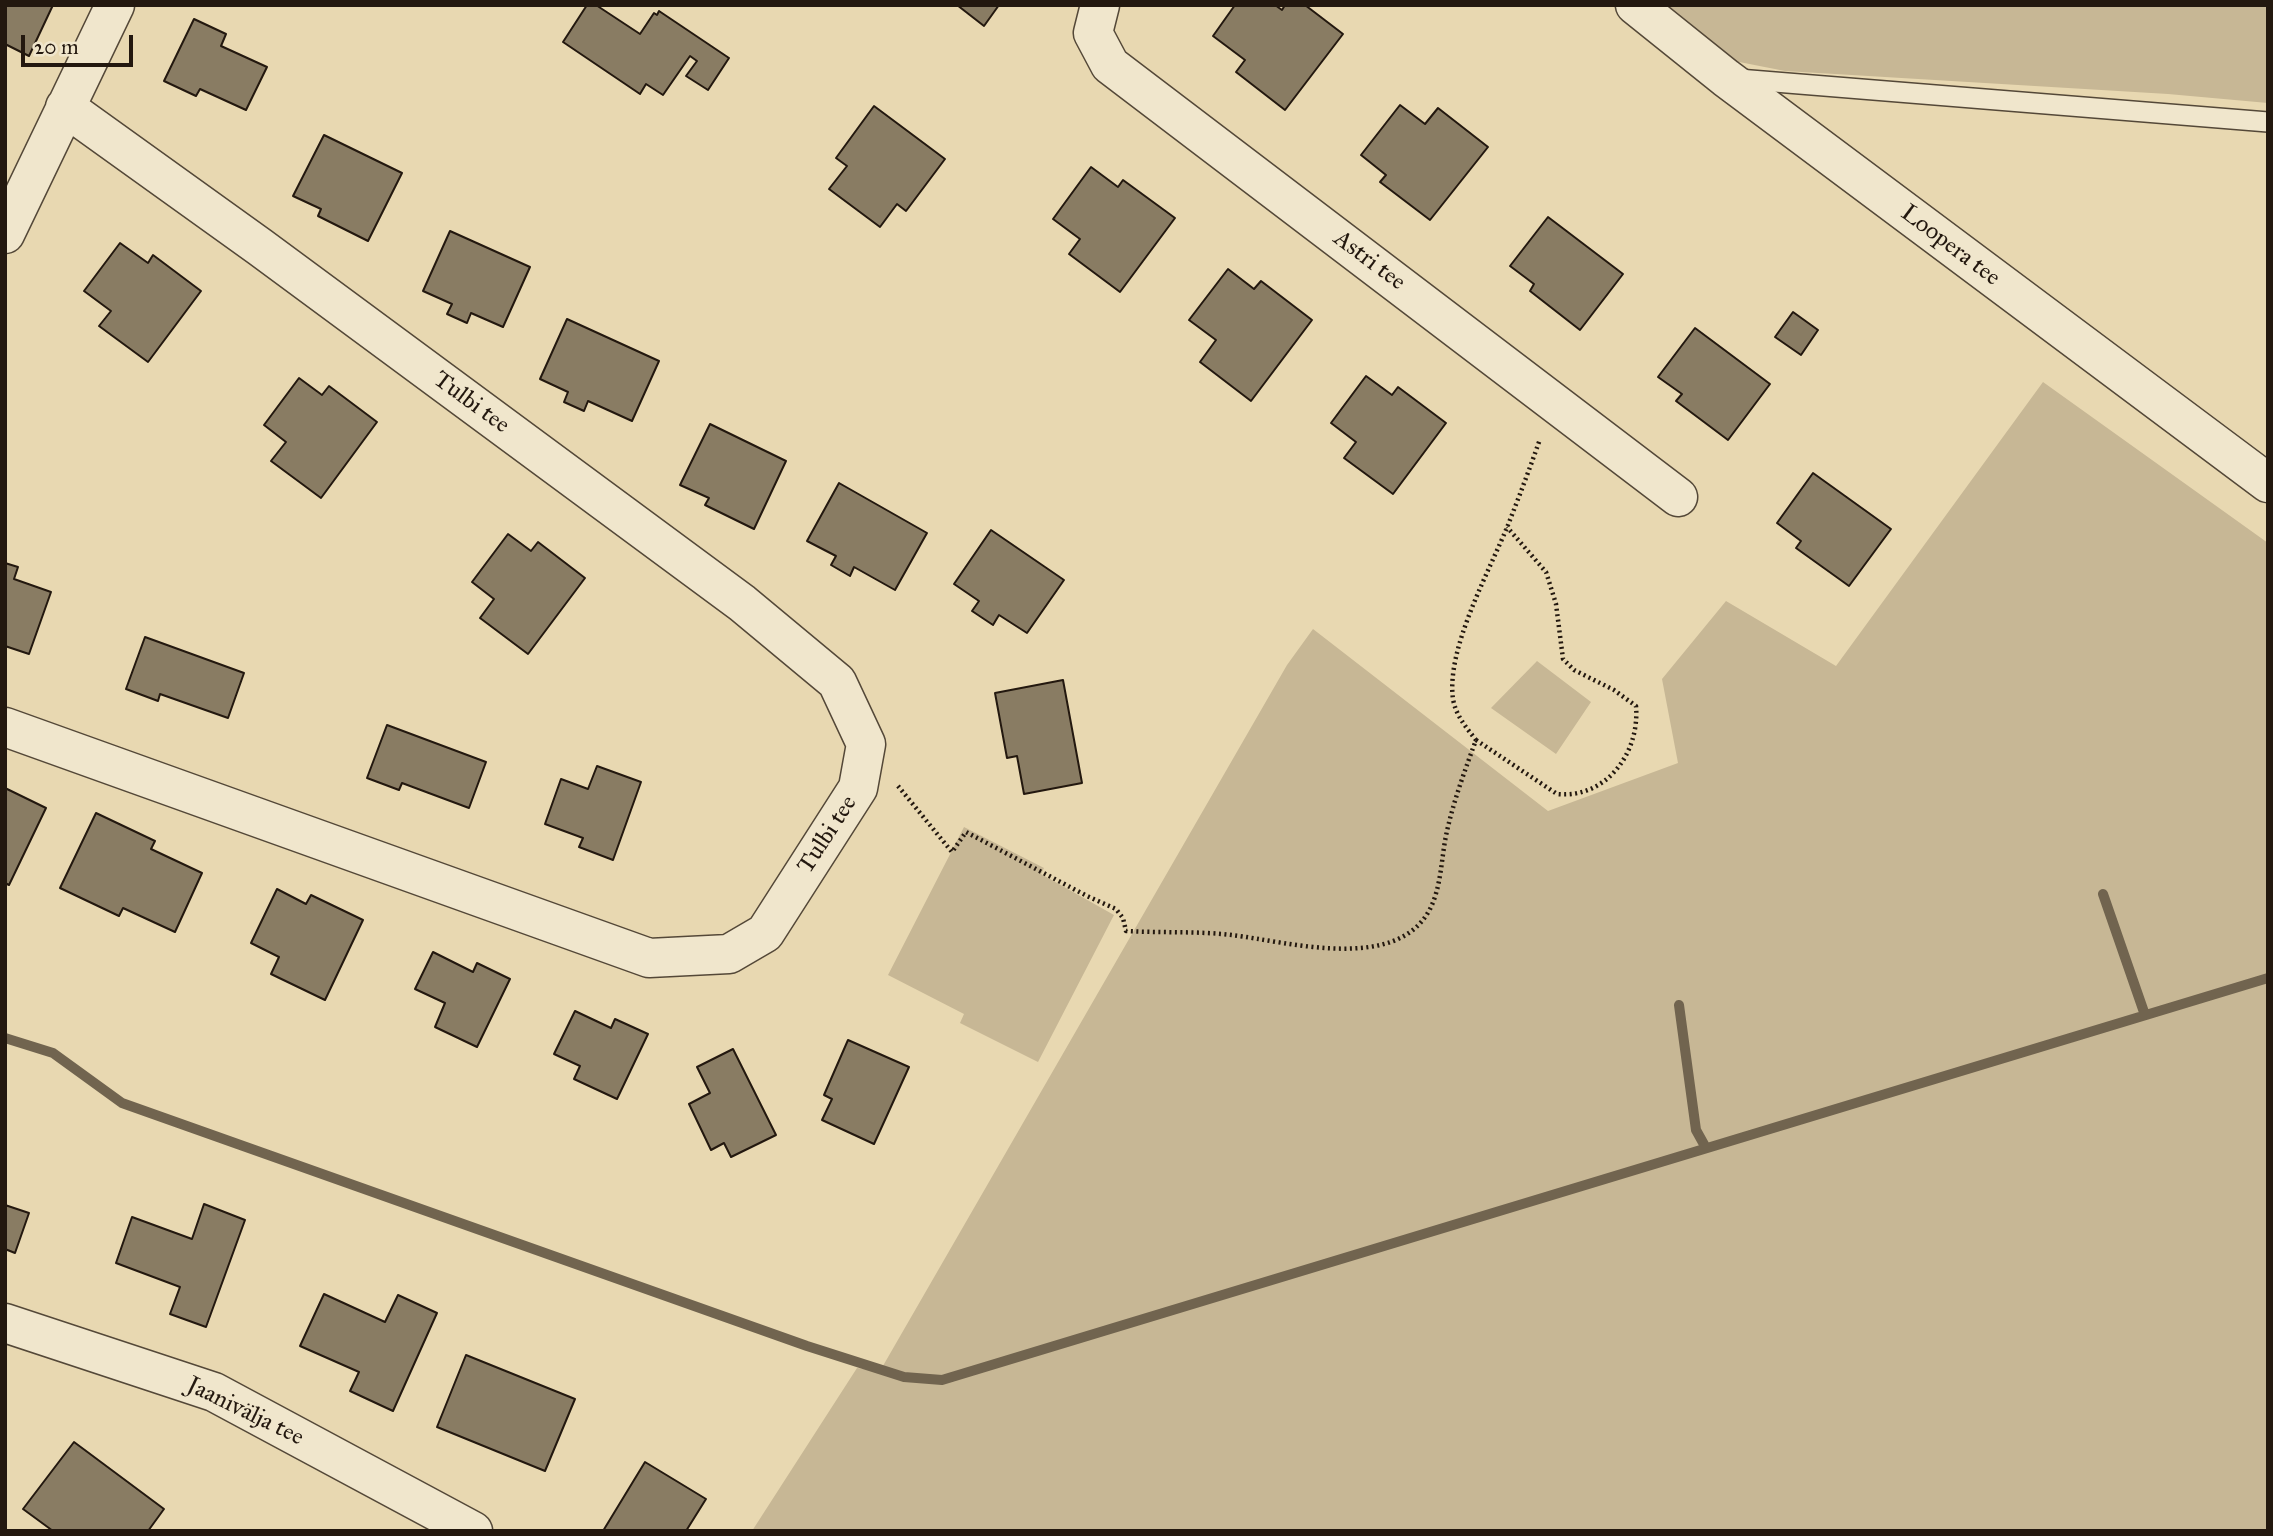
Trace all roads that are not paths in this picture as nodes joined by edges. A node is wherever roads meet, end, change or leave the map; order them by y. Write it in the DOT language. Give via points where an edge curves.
graph roads {
  1 [pos="115,5"];
  2 [pos="1100,5"];
  3 [pos="1635,5"];
  4 [pos="1726,78"];
  5 [pos="65,107"];
  6 [pos="2268,121"];
  7 [pos="5,234"];
  8 [pos="2268,484"];
  9 [pos="1678,497"];
  10 [pos="5,727"];
  11 [pos="5,1323"];
  12 [pos="473,1531"];
  1 -- 5 [label="street"];
  2 -- 9 [label="street, Astri tee" via="1093,33 1110,65"];
  3 -- 4 [label="street, Loopera tee"];
  4 -- 6 [label="lane"];
  4 -- 8 [label="street, Loopera tee"];
  5 -- 7 [label="street"];
  5 -- 10 [label="street, Tulbi tee" via="742,603 837,682 866,744 858,788 765,933 729,954 649,958"];
  11 -- 12 [label="street, Jaanivälja tee" via="215,1392"];
}
